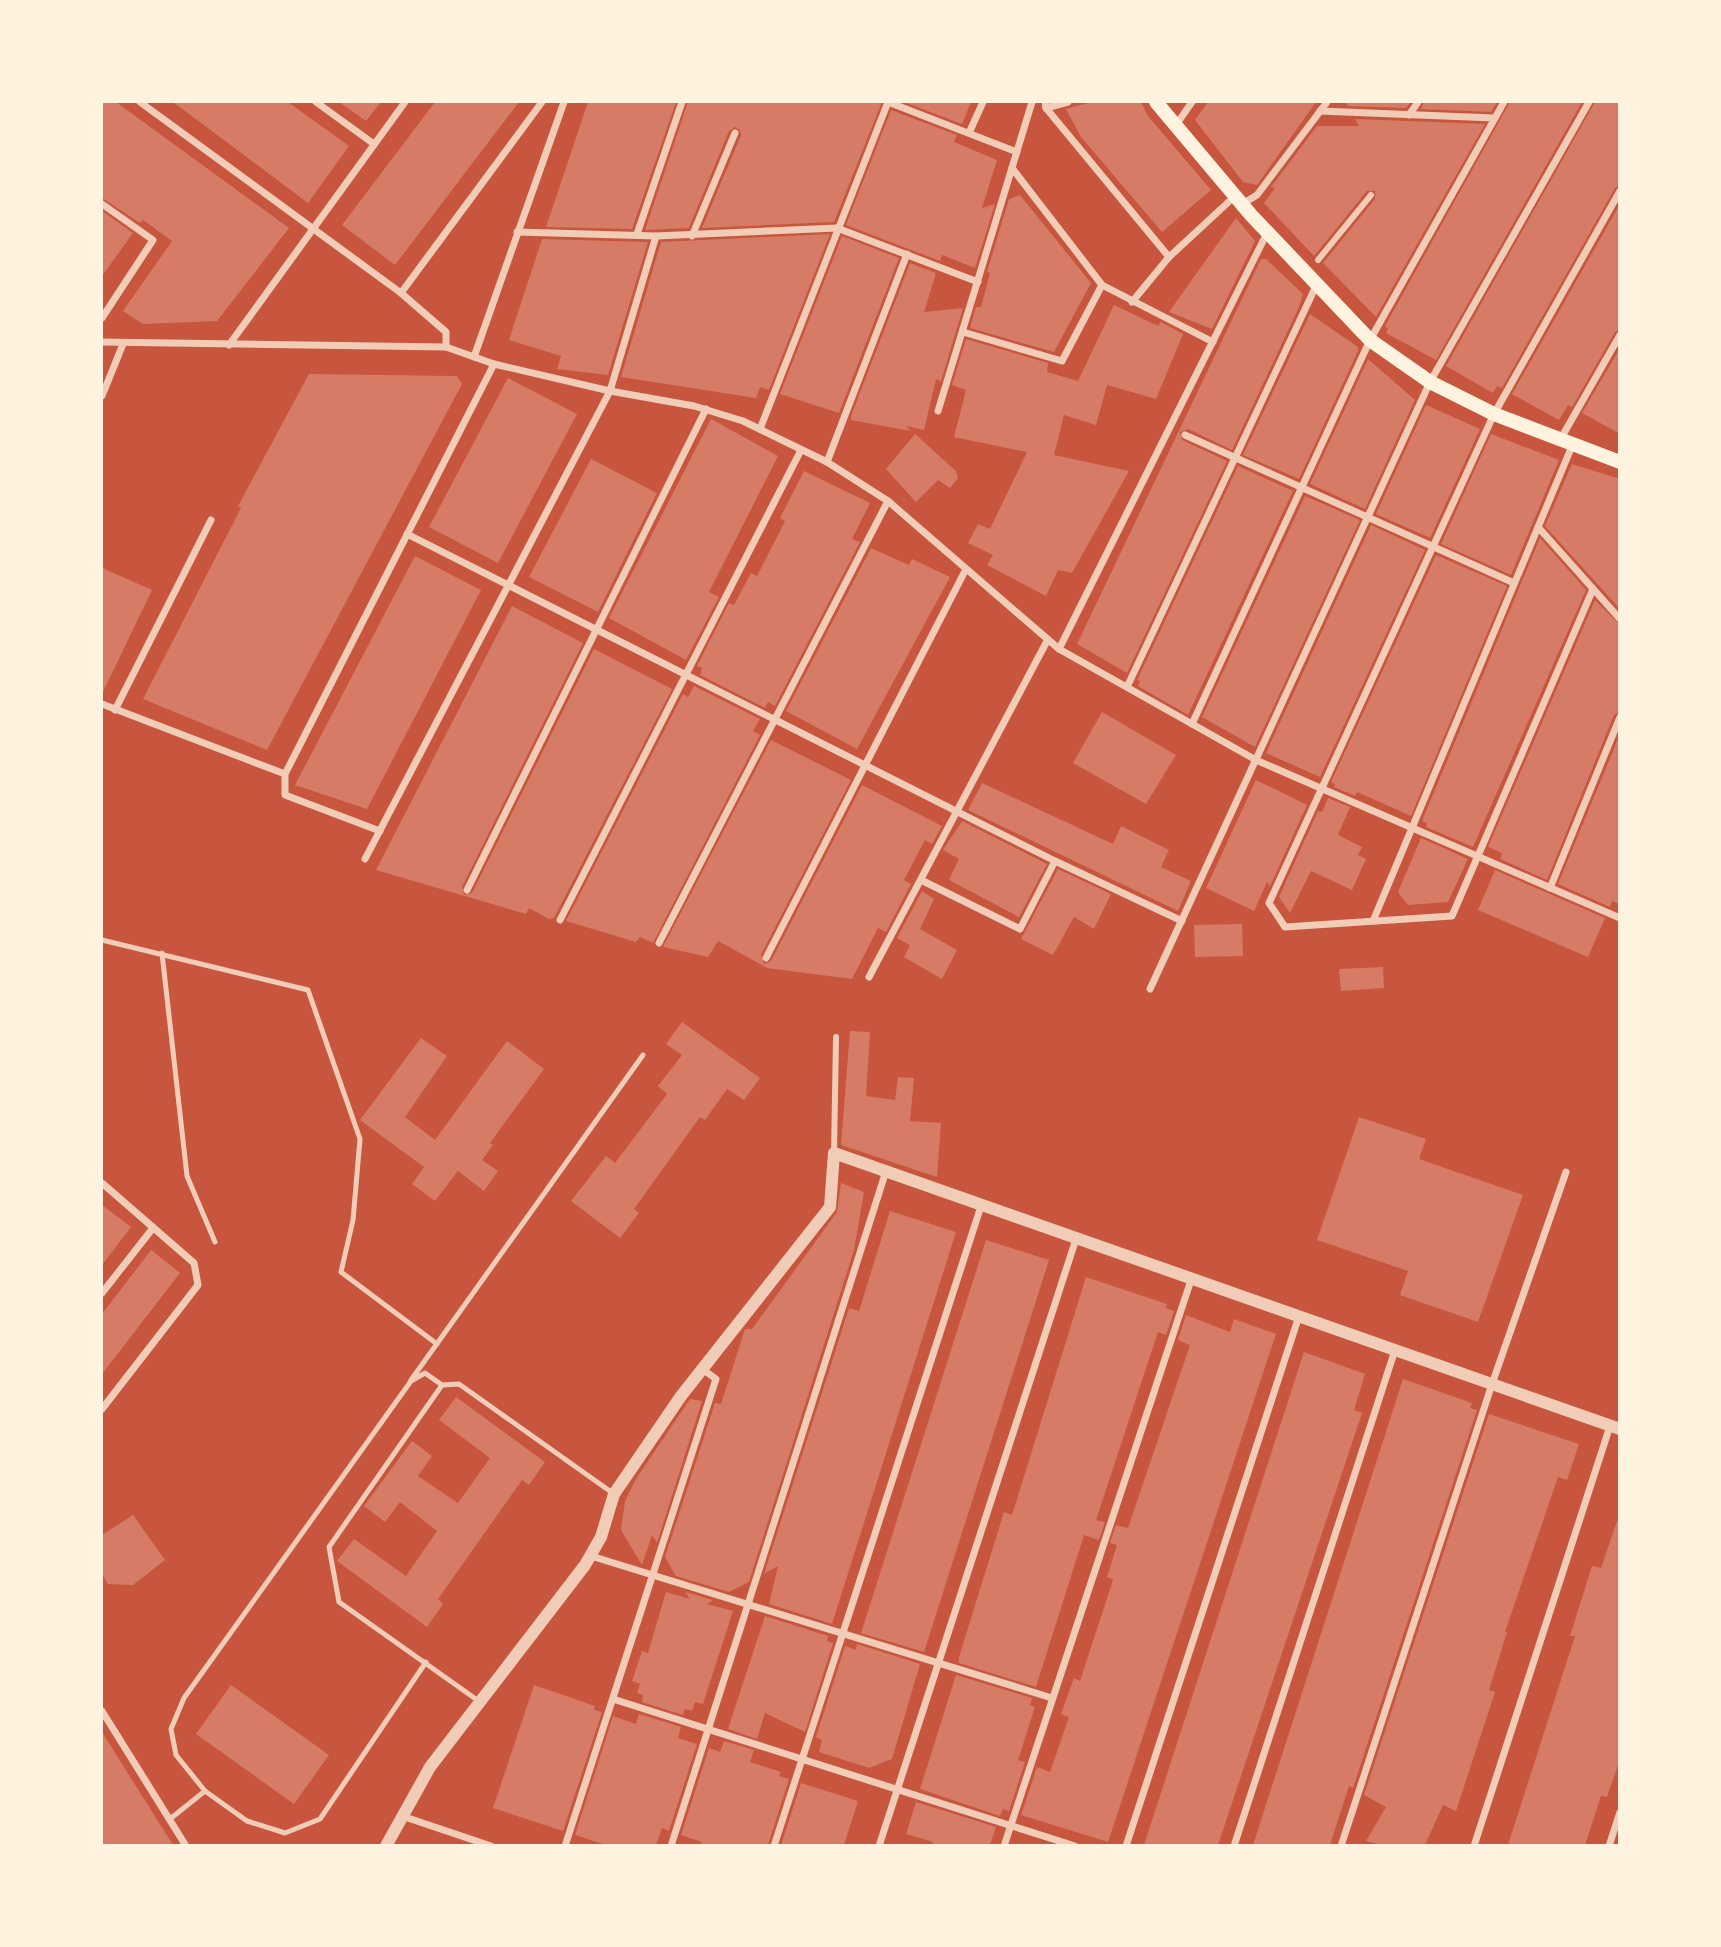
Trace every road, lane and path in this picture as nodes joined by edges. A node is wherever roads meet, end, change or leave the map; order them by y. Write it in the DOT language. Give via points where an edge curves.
graph roads {
  1 [pos="140,102"];
  2 [pos="316,102"];
  3 [pos="405,102"];
  4 [pos="542,102"];
  5 [pos="564,102"];
  6 [pos="682,102"];
  7 [pos="888,102"];
  8 [pos="983,102"];
  9 [pos="1032,102"];
  10 [pos="1068,102"];
  11 [pos="1156,102"];
  12 [pos="1192,102"];
  13 [pos="1327,102"];
  14 [pos="1418,102"];
  15 [pos="1504,102"];
  16 [pos="1589,102"];
  17 [pos="1046,105"];
  18 [pos="1321,111"];
  19 [pos="1409,115"];
  20 [pos="1494,118"];
  21 [pos="1176,125"];
  22 [pos="735,133"];
  23 [pos="969,134"];
  24 [pos="374,144"];
  25 [pos="1017,152"];
  26 [pos="1012,168"];
  27 [pos="1619,191"];
  28 [pos="1371,195"];
  29 [pos="1238,200"];
  30 [pos="102,204"];
  31 [pos="313,228"];
  32 [pos="838,228"];
  33 [pos="517,232"];
  34 [pos="637,233"];
  35 [pos="1267,233"];
  36 [pos="656,236"];
  37 [pos="692,236"];
  38 [pos="907,254"];
  39 [pos="1169,257"];
  40 [pos="1318,260"];
  41 [pos="978,282"];
  42 [pos="1102,285"];
  43 [pos="1316,286"];
  44 [pos="401,293"];
  45 [pos="1132,302"];
  46 [pos="102,318"];
  47 [pos="963,332"];
  48 [pos="1619,335"];
  49 [pos="1370,340"];
  50 [pos="102,342"];
  51 [pos="1213,342"];
  52 [pos="123,344"];
  53 [pos="229,345"];
  54 [pos="446,347"];
  55 [pos="474,357"];
  56 [pos="494,363"];
  57 [pos="1430,382"];
  58 [pos="610,391"];
  59 [pos="102,396"];
  60 [pos="706,409"];
  61 [pos="938,411"];
  62 [pos="1494,414"];
  63 [pos="760,429"];
  64 [pos="1185,435"];
  65 [pos="1566,444"];
  66 [pos="801,450"];
  67 [pos="1235,458"];
  68 [pos="827,462"];
  69 [pos="1619,462"];
  70 [pos="1302,487"];
  71 [pos="888,501"];
  72 [pos="1367,516"];
  73 [pos="211,520"];
  74 [pos="1538,527"];
  75 [pos="407,534"];
  76 [pos="1434,547"];
  77 [pos="966,569"];
  78 [pos="1514,583"];
  79 [pos="508,585"];
  80 [pos="1593,589"];
  81 [pos="1619,619"];
  82 [pos="596,630"];
  83 [pos="1048,640"];
  84 [pos="1059,649"];
  85 [pos="686,675"];
  86 [pos="1127,687"];
  87 [pos="102,704"];
  88 [pos="115,710"];
  89 [pos="1619,718"];
  90 [pos="775,720"];
  91 [pos="1192,724"];
  92 [pos="1256,760"];
  93 [pos="865,765"];
  94 [pos="285,774"];
  95 [pos="1322,789"];
  96 [pos="957,811"];
  97 [pos="1411,829"];
  98 [pos="380,831"];
  99 [pos="1479,857"];
  100 [pos="365,859"];
  101 [pos="1055,861"];
  102 [pos="921,880"];
  103 [pos="1550,888"];
  104 [pos="467,890"];
  105 [pos="1619,918"];
  106 [pos="560,920"];
  107 [pos="1182,921"];
  108 [pos="1373,921"];
  109 [pos="102,940"];
  110 [pos="659,943"];
  111 [pos="162,953"];
  112 [pos="766,958"];
  113 [pos="869,977"];
  114 [pos="1150,989"];
  115 [pos="836,1037"];
  116 [pos="643,1055"];
  117 [pos="834,1153"];
  118 [pos="886,1171"];
  119 [pos="1566,1172"];
  120 [pos="102,1183"];
  121 [pos="981,1206"];
  122 [pos="153,1228"];
  123 [pos="1076,1240"];
  124 [pos="215,1242"];
  125 [pos="1191,1280"];
  126 [pos="102,1293"];
  127 [pos="1299,1316"];
  128 [pos="437,1344"];
  129 [pos="1395,1350"];
  130 [pos="701,1368"];
  131 [pos="411,1381"];
  132 [pos="1492,1384"];
  133 [pos="442,1385"];
  134 [pos="102,1409"];
  135 [pos="1615,1427"];
  136 [pos="614,1494"];
  137 [pos="591,1556"];
  138 [pos="653,1575"];
  139 [pos="748,1604"];
  140 [pos="843,1633"];
  141 [pos="426,1662"];
  142 [pos="939,1663"];
  143 [pos="1052,1698"];
  144 [pos="613,1699"];
  145 [pos="480,1702"];
  146 [pos="102,1711"];
  147 [pos="708,1729"];
  148 [pos="802,1759"];
  149 [pos="897,1789"];
  150 [pos="205,1791"];
  151 [pos="1619,1812"];
  152 [pos="401,1816"];
  153 [pos="170,1819"];
  154 [pos="1011,1825"];
  155 [pos="467,1842"];
  156 [pos="186,1846"];
  157 [pos="386,1846"];
  158 [pos="491,1846"];
  159 [pos="565,1846"];
  160 [pos="671,1846"];
  161 [pos="775,1846"];
  162 [pos="879,1846"];
  163 [pos="1004,1846"];
  164 [pos="1075,1846"];
  165 [pos="1126,1846"];
  166 [pos="1234,1846"];
  167 [pos="1341,1846"];
  168 [pos="1475,1846"];
  169 [pos="1609,1846"];
  1 -- 31 [label="street"];
  2 -- 24 [label="street"];
  3 -- 24 [label="street"];
  4 -- 44 [label="street"];
  5 -- 33 [label="street"];
  6 -- 34 [label="street"];
  7 -- 23 [label="street"];
  7 -- 32 [label="street"];
  8 -- 23 [label="street"];
  9 -- 25 [label="street"];
  10 -- 17 [label="street"];
  11 -- 21 [label="main road"];
  12 -- 21 [label="street"];
  13 -- 18 [label="street"];
  14 -- 19 [label="street"];
  15 -- 20 [label="street"];
  16 -- 57 [label="street"];
  17 -- 39 [label="street"];
  18 -- 19 [label="street"];
  18 -- 29 [label="street" via="1257,195"];
  19 -- 20 [label="street"];
  20 -- 49 [label="street"];
  21 -- 29 [label="main road"];
  22 -- 37 [label="street"];
  23 -- 25 [label="street"];
  24 -- 31 [label="street"];
  25 -- 26 [label="street"];
  26 -- 41 [label="street"];
  26 -- 42 [label="street"];
  27 -- 62 [label="street"];
  28 -- 40 [label="street"];
  29 -- 35 [label="main road"];
  29 -- 39 [label="street"];
  30 -- 46 [label="street" via="153,240"];
  31 -- 44 [label="street"];
  31 -- 53 [label="street"];
  32 -- 37 [label="street"];
  32 -- 38 [label="street"];
  32 -- 63 [label="street"];
  33 -- 34 [label="street"];
  33 -- 55 [label="street"];
  34 -- 36 [label="street"];
  35 -- 43 [label="main road"];
  35 -- 51 [label="street"];
  36 -- 37 [label="street"];
  36 -- 58 [label="street"];
  38 -- 41 [label="street"];
  38 -- 68 [label="street"];
  39 -- 45 [label="street"];
  41 -- 47 [label="street"];
  42 -- 45 [label="street"];
  42 -- 47 [label="street" via="1062,361"];
  43 -- 49 [label="main road"];
  43 -- 67 [label="street"];
  44 -- 54 [label="street" via="446,332"];
  45 -- 51 [label="street"];
  47 -- 61 [label="street"];
  48 -- 65 [label="street"];
  49 -- 57 [label="main road"];
  49 -- 70 [label="street"];
  50 -- 52 [label="street"];
  51 -- 84 [label="street"];
  52 -- 53 [label="street"];
  52 -- 59 [label="street"];
  53 -- 54 [label="street"];
  54 -- 55 [label="street"];
  55 -- 56 [label="street"];
  56 -- 58 [label="street"];
  56 -- 75 [label="street"];
  57 -- 62 [label="main road"];
  57 -- 72 [label="street"];
  58 -- 60 [label="street"];
  58 -- 79 [label="street"];
  60 -- 63 [label="street"];
  60 -- 82 [label="street"];
  62 -- 65 [label="main road"];
  62 -- 76 [label="street"];
  63 -- 66 [label="street"];
  64 -- 67 [label="street"];
  65 -- 69 [label="main road"];
  65 -- 74 [label="street"];
  66 -- 68 [label="street"];
  66 -- 85 [label="street"];
  67 -- 70 [label="street"];
  67 -- 86 [label="street"];
  68 -- 71 [label="street"];
  70 -- 72 [label="street"];
  70 -- 91 [label="street"];
  71 -- 77 [label="street"];
  71 -- 90 [label="street"];
  72 -- 76 [label="street"];
  72 -- 92 [label="street"];
  73 -- 88 [label="street"];
  74 -- 78 [label="street"];
  74 -- 80 [label="street"];
  75 -- 79 [label="street"];
  75 -- 94 [label="street"];
  76 -- 78 [label="street"];
  76 -- 95 [label="street"];
  77 -- 83 [label="street"];
  77 -- 93 [label="street"];
  78 -- 97 [label="street"];
  79 -- 82 [label="street"];
  79 -- 98 [label="street"];
  80 -- 81 [label="street"];
  80 -- 99 [label="street"];
  82 -- 85 [label="street"];
  82 -- 104 [label="street"];
  83 -- 84 [label="street"];
  83 -- 96 [label="street"];
  84 -- 86 [label="street"];
  85 -- 90 [label="street"];
  85 -- 106 [label="street"];
  86 -- 91 [label="street"];
  87 -- 88 [label="street"];
  88 -- 94 [label="street"];
  89 -- 103 [label="street"];
  90 -- 93 [label="street"];
  90 -- 110 [label="street"];
  91 -- 92 [label="street"];
  92 -- 95 [label="street"];
  92 -- 107 [label="street"];
  93 -- 96 [label="street"];
  93 -- 112 [label="street"];
  94 -- 98 [label="street" via="285,795"];
  95 -- 97 [label="street"];
  95 -- 108 [label="street" via="1269,903 1285,927"];
  96 -- 101 [label="street"];
  96 -- 102 [label="street"];
  97 -- 99 [label="street"];
  97 -- 108 [label="street"];
  98 -- 100 [label="street"];
  99 -- 103 [label="street"];
  99 -- 108 [label="street" via="1452,916"];
  101 -- 102 [label="street" via="1020,929"];
  101 -- 107 [label="street"];
  102 -- 113 [label="street"];
  103 -- 105 [label="street"];
  107 -- 114 [label="street"];
  109 -- 111 [label="lane"];
  111 -- 124 [label="lane" via="187,1176"];
  111 -- 128 [label="lane" via="308,990 360,1139 353,1220 341,1272"];
  115 -- 117 [label="street"];
  116 -- 128 [label="lane"];
  117 -- 118 [label="street"];
  117 -- 130 [label="street" via="830,1207"];
  118 -- 121 [label="street"];
  118 -- 139 [label="street"];
  119 -- 132 [label="street"];
  120 -- 122 [label="street"];
  121 -- 123 [label="street"];
  121 -- 140 [label="street"];
  122 -- 126 [label="street"];
  122 -- 134 [label="street" via="194,1263 198,1285"];
  123 -- 125 [label="street"];
  123 -- 142 [label="street"];
  125 -- 127 [label="street"];
  125 -- 143 [label="street"];
  127 -- 129 [label="street"];
  127 -- 165 [label="street"];
  128 -- 131 [label="lane"];
  129 -- 132 [label="street"];
  129 -- 166 [label="street"];
  130 -- 136 [label="street"];
  130 -- 138 [label="street" via="716,1379"];
  131 -- 133 [label="lane" via="425,1373"];
  131 -- 150 [label="lane" via="184,1698 171,1729 176,1755"];
  132 -- 135 [label="street"];
  132 -- 167 [label="street"];
  133 -- 136 [label="lane" via="459,1384"];
  133 -- 141 [label="lane" via="329,1547 339,1602"];
  135 -- 168 [label="street"];
  136 -- 137 [label="street"];
  137 -- 138 [label="street"];
  137 -- 145 [label="street"];
  138 -- 139 [label="street"];
  138 -- 144 [label="street"];
  139 -- 140 [label="street"];
  139 -- 147 [label="street"];
  140 -- 142 [label="street"];
  140 -- 148 [label="street"];
  141 -- 145 [label="lane"];
  141 -- 150 [label="lane" via="320,1819 285,1833 247,1821"];
  142 -- 143 [label="street"];
  142 -- 149 [label="street"];
  143 -- 154 [label="street"];
  144 -- 147 [label="street"];
  144 -- 159 [label="street"];
  145 -- 152 [label="street" via="430,1767"];
  146 -- 153 [label="street"];
  147 -- 148 [label="street"];
  147 -- 160 [label="street"];
  148 -- 149 [label="street"];
  148 -- 161 [label="street"];
  149 -- 154 [label="street"];
  149 -- 162 [label="street"];
  150 -- 153 [label="lane"];
  151 -- 169 [label="street"];
  152 -- 155 [label="street"];
  152 -- 157 [label="street"];
  153 -- 156 [label="street"];
  154 -- 163 [label="street"];
  154 -- 164 [label="street"];
  155 -- 158 [label="street"];
}
